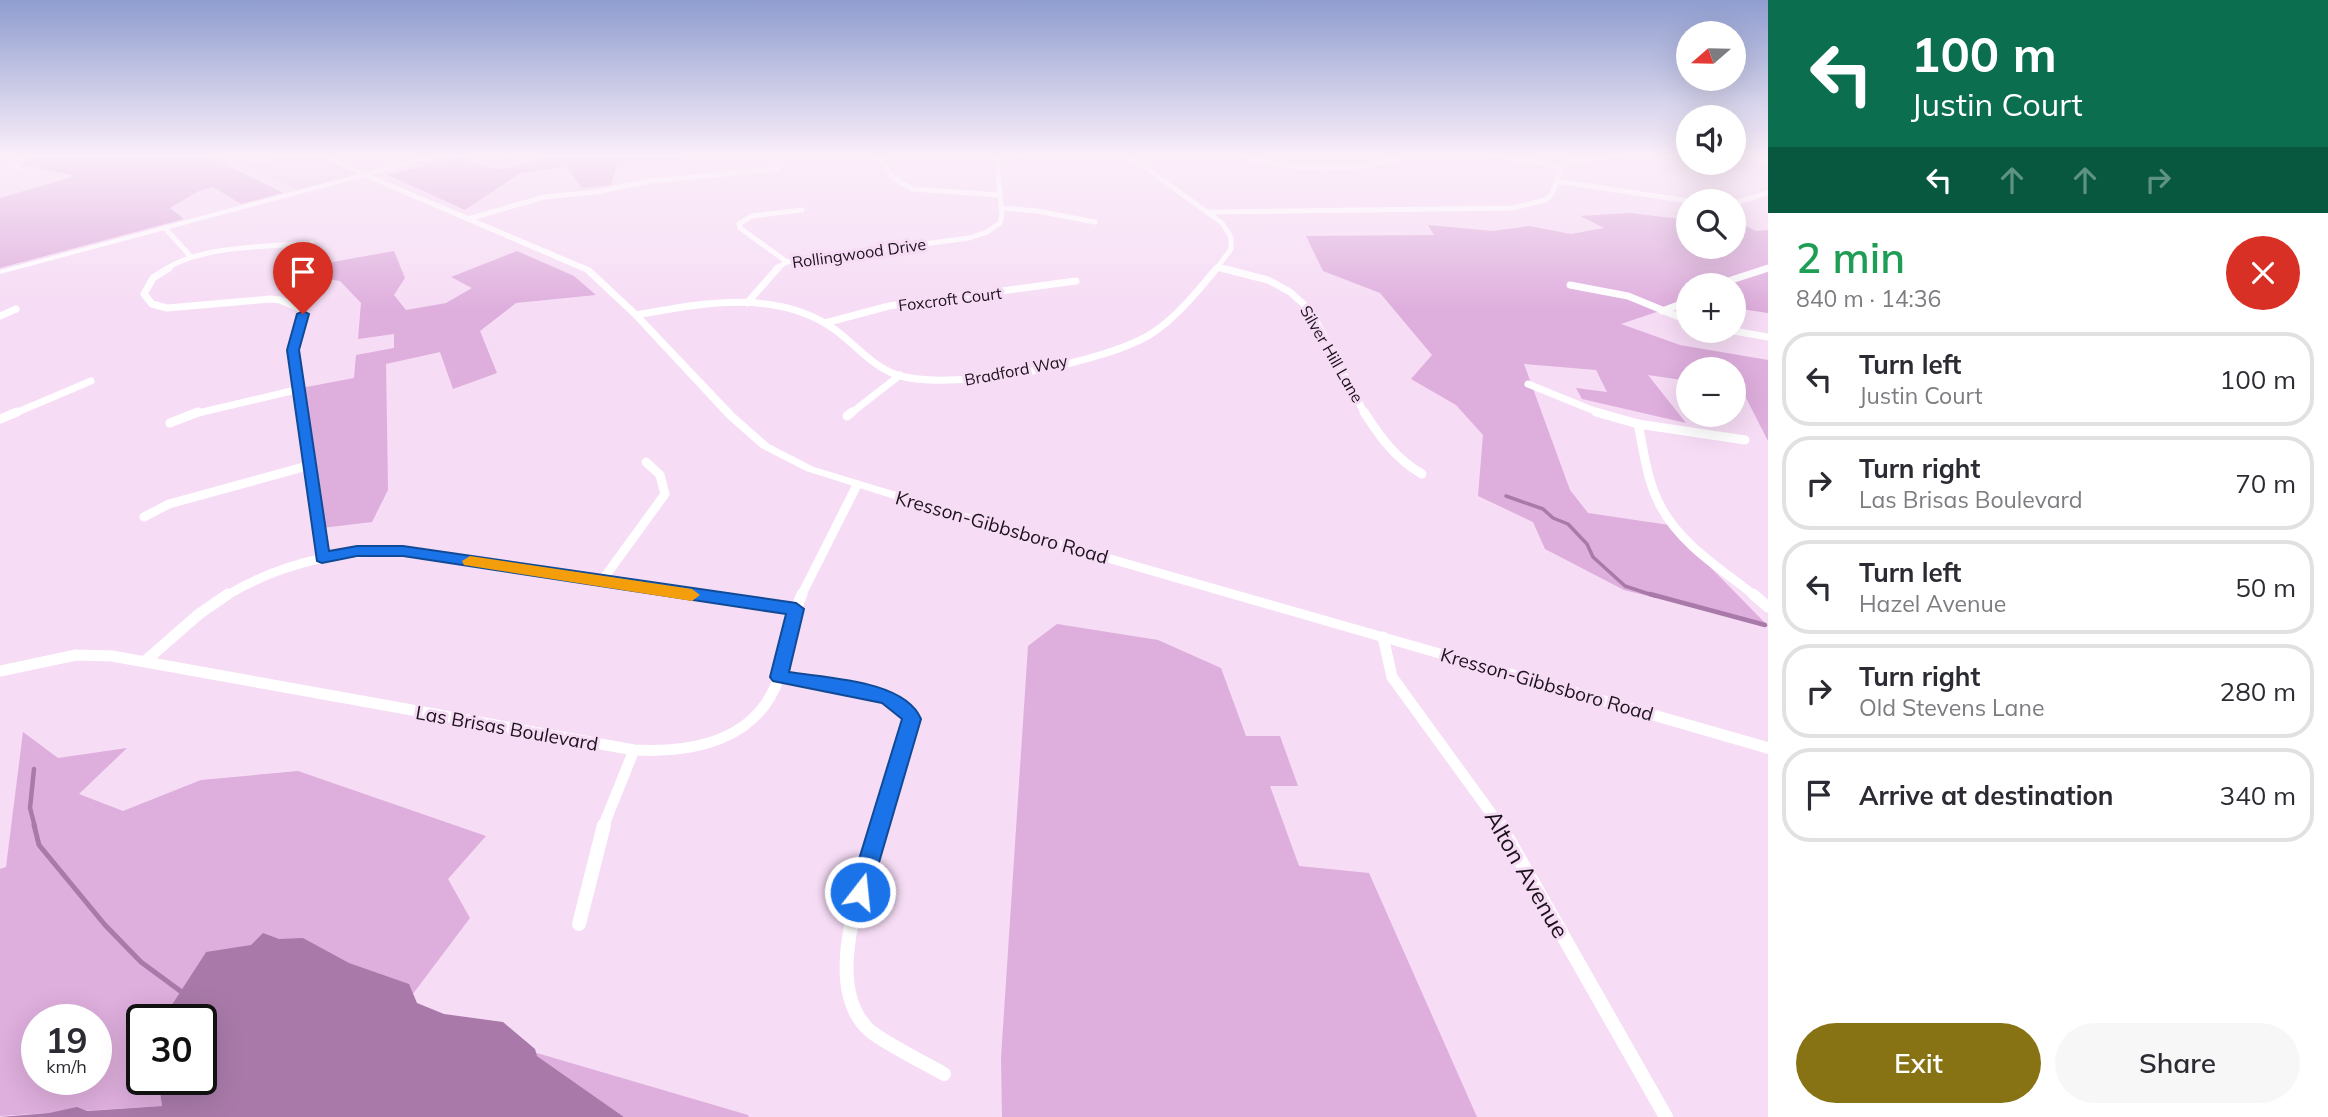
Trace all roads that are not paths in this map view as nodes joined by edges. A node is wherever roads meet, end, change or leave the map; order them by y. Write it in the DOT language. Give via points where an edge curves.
graph roads {
  1 [pos="248,206"];
  2 [pos="438,206"];
  3 [pos="512,206"];
  4 [pos="1200,206"];
  5 [pos="1520,206"];
  6 [pos="1001,208"];
  7 [pos="802,210"];
  8 [pos="1208,212"];
  9 [pos="468,219"];
  10 [pos="1095,222"];
  11 [pos="165,228"];
  12 [pos="312,243"];
  13 [pos="191,257"];
  14 [pos="787,262"];
  15 [pos="1218,267"];
  16 [pos="1768,268"];
  17 [pos="0,272"];
  18 [pos="1746,275"];
  19 [pos="1076,281"];
  20 [pos="1570,285"];
  21 [pos="747,303"];
  22 [pos="1676,306"];
  23 [pos="16,309"];
  24 [pos="1662,311"];
  25 [pos="636,315"];
  26 [pos="0,316"];
  27 [pos="1676,316"];
  28 [pos="825,323"];
  29 [pos="1746,333"];
  30 [pos="1768,337"];
  31 [pos="900,375"];
  32 [pos="91,380"];
  33 [pos="1528,384"];
  34 [pos="299,389"];
  35 [pos="847,416"];
  36 [pos="0,419"];
  37 [pos="170,423"];
  38 [pos="1638,424"];
  39 [pos="1745,440"];
  40 [pos="646,462"];
  41 [pos="310,465"];
  42 [pos="1422,474"];
  43 [pos="857,485"];
  44 [pos="144,517"];
  45 [pos="322,558"];
  46 [pos="601,582"];
  47 [pos="1768,607"];
  48 [pos="796,609"];
  49 [pos="1383,637"];
  50 [pos="144,662"];
  51 [pos="0,671"];
  52 [pos="779,677"];
  53 [pos="1768,748"];
  54 [pos="634,750"];
  55 [pos="579,924"];
  56 [pos="944,1074"];
  57 [pos="1666,1117"];
  1 -- 11 [label="street"];
  2 -- 9 [label="street, Kresson-Gibbsboro Road"];
  3 -- 9 [label="street"];
  4 -- 8 [label="street, Bradford Way"];
  5 -- 8 [label="street"];
  6 -- 10 [label="street"];
  6 -- 14 [label="street, Rollingwood Drive" via="1000,223 978,236"];
  7 -- 14 [label="street" via="752,216 739,224"];
  8 -- 15 [label="street, Bradford Way" via="1222,223 1232,241 1230,253"];
  9 -- 25 [label="street, Kresson-Gibbsboro Road" via="588,270"];
  11 -- 13 [label="street"];
  11 -- 17 [label="street"];
  12 -- 13 [label="street"];
  13 -- 34 [label="street" via="163,268 147,285 147,299 167,308 270,299 294,304 303,314 293,350"];
  14 -- 21 [label="street, Rollingwood Drive" via="774,270"];
  15 -- 31 [label="street, Bradford Way" via="1153,333 1130,344 983,379 941,382"];
  15 -- 42 [label="street, Silver Hill Lane" via="1261,276 1296,295 1310,310 1378,436 1404,465"];
  16 -- 18 [label="street"];
  19 -- 28 [label="street, Foxcroft Court" via="889,306"];
  20 -- 24 [label="street" via="1628,296"];
  21 -- 25 [label="street, Bradford Way"];
  21 -- 28 [label="street, Bradford Way" via="785,308"];
  22 -- 24 [label="street"];
  23 -- 26 [label="street"];
  24 -- 27 [label="street"];
  25 -- 43 [label="street, Kresson-Gibbsboro Road" via="765,446"];
  28 -- 31 [label="street, Bradford Way" via="873,364"];
  29 -- 30 [label="street"];
  31 -- 35 [label="street"];
  32 -- 36 [label="street"];
  33 -- 38 [label="street" via="1586,409"];
  34 -- 37 [label="street" via="203,410"];
  34 -- 41 [label="street"];
  38 -- 39 [label="street"];
  38 -- 47 [label="street" via="1648,472 1667,518"];
  40 -- 46 [label="street" via="662,476 665,494"];
  41 -- 44 [label="street" via="169,504"];
  41 -- 45 [label="street"];
  43 -- 48 [label="street, Las Brisas Boulevard"];
  43 -- 49 [label="street, Kresson-Gibbsboro Road"];
  45 -- 46 [label="street" via="357,551 403,551"];
  45 -- 50 [label="street" via="280,569 243,586"];
  46 -- 48 [label="street"];
  48 -- 52 [label="street, Las Brisas Boulevard"];
  49 -- 53 [label="street, Kresson-Gibbsboro Road"];
  49 -- 57 [label="street, Alton Avenue" via="1397,685 1494,815"];
  50 -- 51 [label="street, Las Brisas Boulevard" via="76,655"];
  50 -- 54 [label="street, Las Brisas Boulevard"];
  52 -- 54 [label="street, Las Brisas Boulevard" via="757,715 719,741 679,752"];
  52 -- 56 [label="street" via="887,696 908,710 911,719 853,917 845,968 848,996 870,1030"];
  54 -- 55 [label="street" via="602,830"];
}
